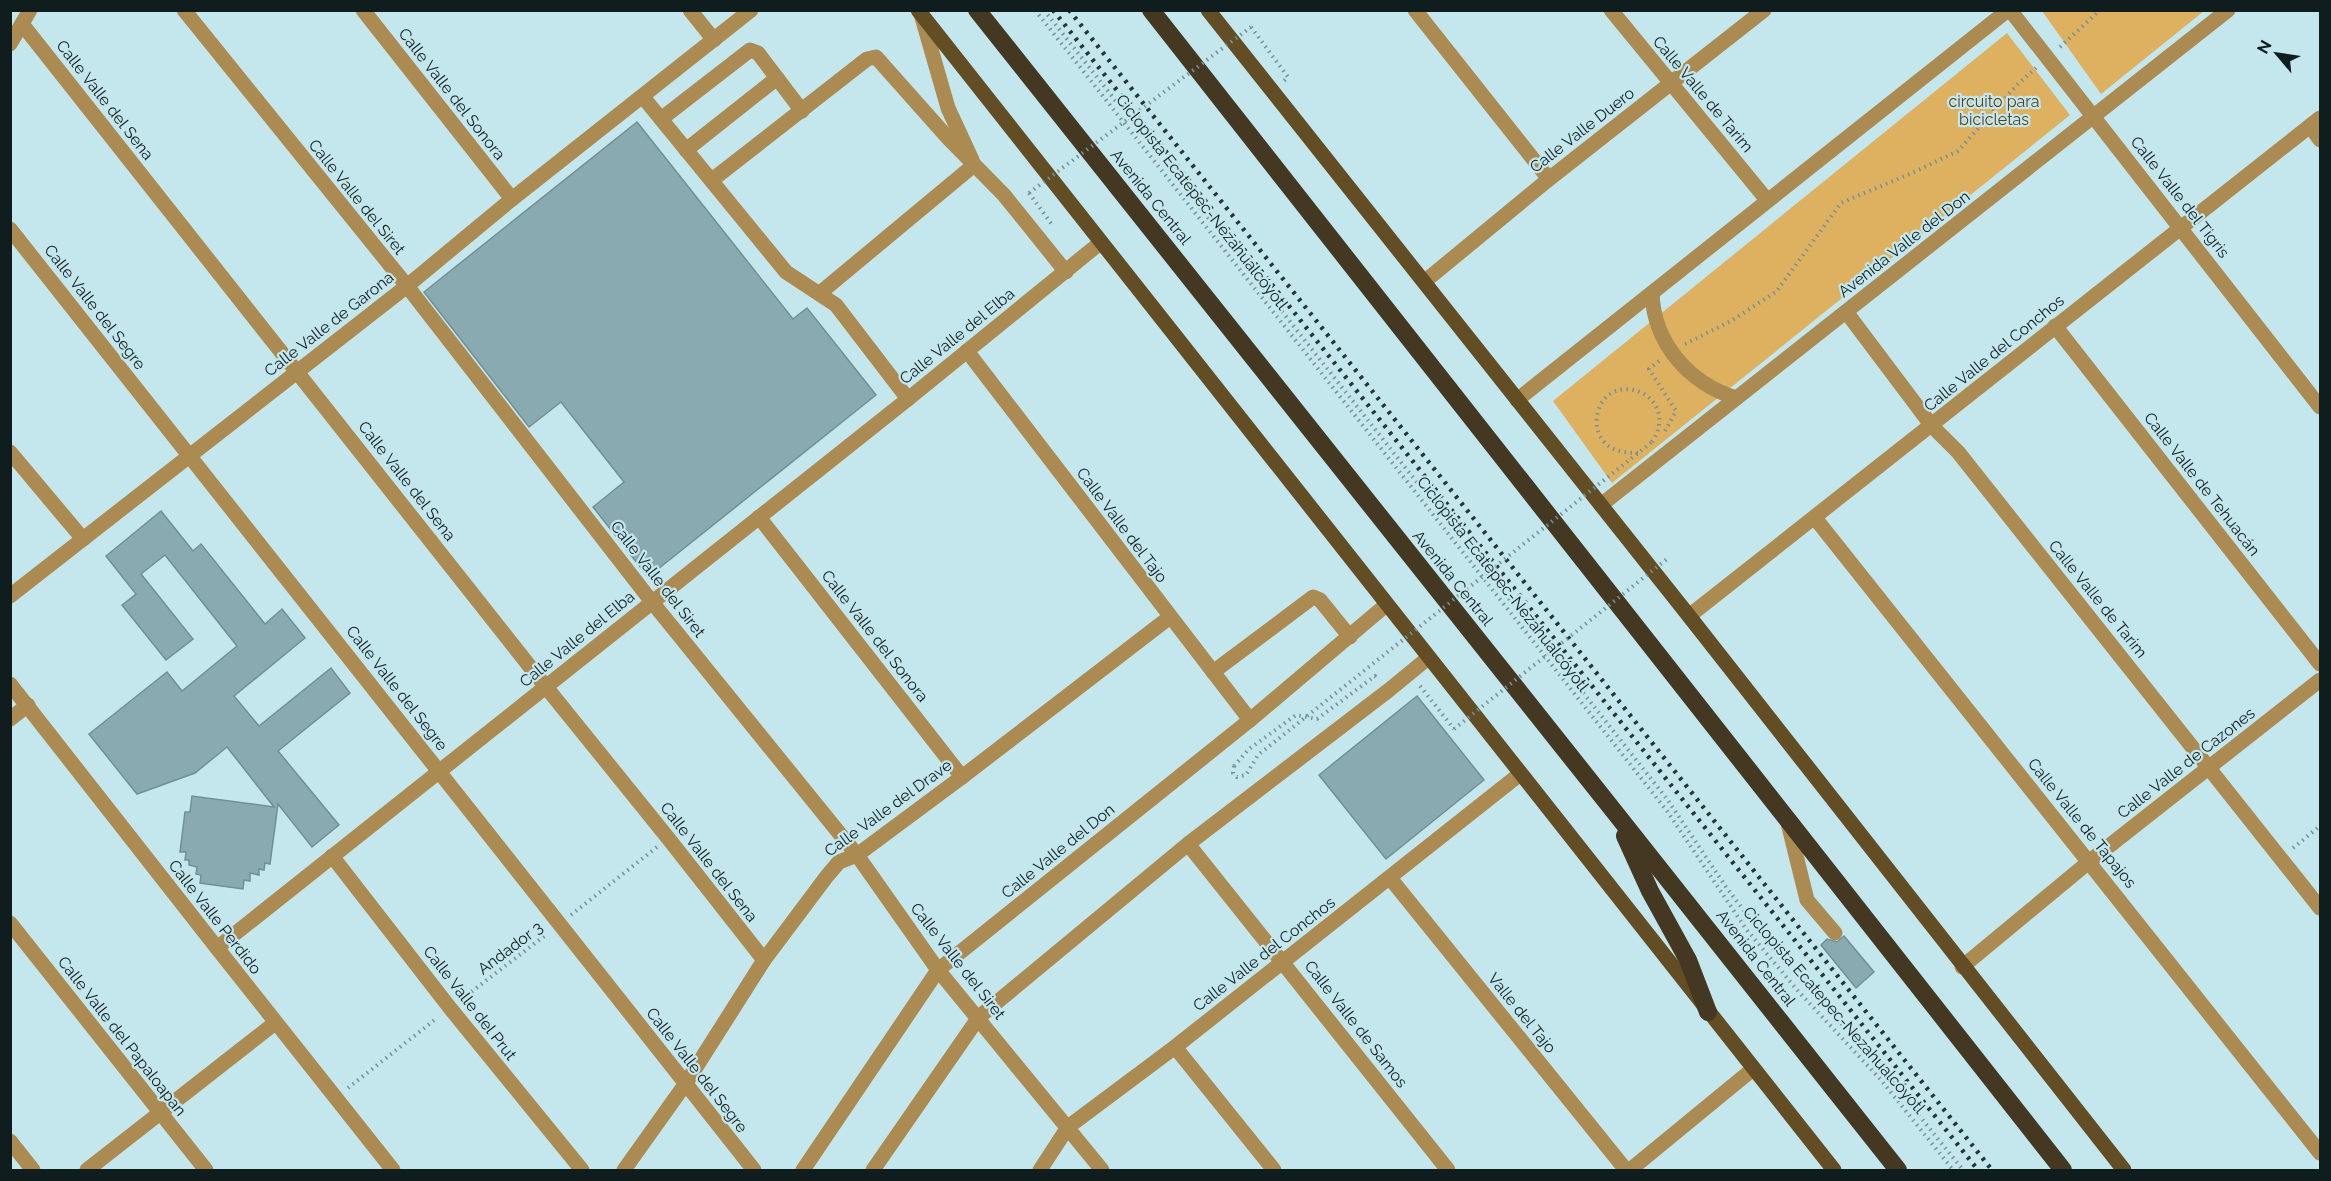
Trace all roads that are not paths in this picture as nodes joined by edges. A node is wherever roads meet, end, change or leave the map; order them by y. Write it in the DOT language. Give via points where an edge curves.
graph roads {
  1 [pos="184,10"];
  2 [pos="363,10"];
  3 [pos="690,10"];
  4 [pos="751,10"];
  5 [pos="977,10"];
  6 [pos="1151,10"];
  7 [pos="1156,10"];
  8 [pos="1208,10"];
  9 [pos="1416,10"];
  10 [pos="1611,10"];
  11 [pos="1764,10"];
  12 [pos="2009,10"];
  13 [pos="2228,10"];
  14 [pos="920,12"];
  15 [pos="26,17"];
  16 [pos="1169,33"];
  17 [pos="714,40"];
  18 [pos="10,44"];
  19 [pos="777,78"];
  20 [pos="1670,84"];
  21 [pos="643,97"];
  22 [pos="802,111"];
  23 [pos="2094,117"];
  24 [pos="661,119"];
  25 [pos="2315,122"];
  26 [pos="2320,141"];
  27 [pos="686,150"];
  28 [pos="974,165"];
  29 [pos="1549,179"];
  30 [pos="712,180"];
  31 [pos="512,199"];
  32 [pos="1767,200"];
  33 [pos="2180,226"];
  34 [pos="10,229"];
  35 [pos="1100,243"];
  36 [pos="1066,272"];
  37 [pos="1424,282"];
  38 [pos="407,286"];
  39 [pos="820,293"];
  40 [pos="1652,293"];
  41 [pos="1846,313"];
  42 [pos="2055,326"];
  43 [pos="967,351"];
  44 [pos="296,372"];
  45 [pos="1736,398"];
  46 [pos="908,399"];
  47 [pos="1517,400"];
  48 [pos="2320,407"];
  49 [pos="1932,426"];
  50 [pos="10,452"];
  51 [pos="189,456"];
  52 [pos="1601,505"];
  53 [pos="759,517"];
  54 [pos="1815,518"];
  55 [pos="83,539"];
  56 [pos="10,596"];
  57 [pos="652,602"];
  58 [pos="1386,605"];
  59 [pos="1170,616"];
  60 [pos="1689,616"];
  61 [pos="1350,637"];
  62 [pos="1428,658"];
  63 [pos="2320,664"];
  64 [pos="1213,672"];
  65 [pos="2320,680"];
  66 [pos="10,684"];
  67 [pos="546,687"];
  68 [pos="28,705"];
  69 [pos="10,719"];
  70 [pos="1250,720"];
  71 [pos="2210,768"];
  72 [pos="440,772"];
  73 [pos="1520,774"];
  74 [pos="962,777"];
  75 [pos="1613,810"];
  76 [pos="1788,823"];
  77 [pos="1188,844"];
  78 [pos="857,855"];
  79 [pos="332,856"];
  80 [pos="2090,861"];
  81 [pos="1390,878"];
  82 [pos="2320,908"];
  83 [pos="10,923"];
  84 [pos="1835,933"];
  85 [pos="217,948"];
  86 [pos="764,960"];
  87 [pos="1283,961"];
  88 [pos="1962,966"];
  89 [pos="938,970"];
  90 [pos="1708,1012"];
  91 [pos="979,1017"];
  92 [pos="275,1023"];
  93 [pos="1175,1047"];
  94 [pos="1753,1070"];
  95 [pos="686,1083"];
  96 [pos="160,1113"];
  97 [pos="1068,1127"];
  98 [pos="10,1141"];
  99 [pos="2320,1153"];
  100 [pos="33,1170"];
  101 [pos="87,1170"];
  102 [pos="206,1170"];
  103 [pos="393,1170"];
  104 [pos="582,1170"];
  105 [pos="624,1170"];
  106 [pos="754,1170"];
  107 [pos="803,1170"];
  108 [pos="873,1170"];
  109 [pos="1040,1170"];
  110 [pos="1102,1170"];
  111 [pos="1274,1170"];
  112 [pos="1448,1170"];
  113 [pos="1628,1170"];
  114 [pos="1834,1170"];
  115 [pos="1898,1170"];
  116 [pos="2063,1170"];
  117 [pos="2124,1170"];
  1 -- 38 [label="street, Calle Valle del Siret"];
  2 -- 31 [label="street, Calle Valle del Sonora"];
  3 -- 17 [label="street"];
  4 -- 17 [label="street, Calle Valle de Garona"];
  5 -- 75 [label="highway, Avenida Central"];
  6 -- 16 [label="highway"];
  7 -- 16 [label="highway"];
  8 -- 37 [label="main road"];
  9 -- 29 [label="street"];
  10 -- 20 [label="street, Calle Valle de Tarim"];
  11 -- 20 [label="street, Calle Valle Duero"];
  12 -- 23 [label="street, Calle Valle del Tigris"];
  12 -- 32 [label="street"];
  13 -- 23 [label="street, Avenida Valle del Don"];
  14 -- 28 [label="street" via="948,108"];
  14 -- 35 [label="main road"];
  15 -- 18 [label="street"];
  15 -- 44 [label="street, Calle Valle del Sena"];
  16 -- 76 [label="highway"];
  17 -- 21 [label="street, Calle Valle de Garona"];
  19 -- 22 [label="street"];
  19 -- 24 [label="street" via="758,53 750,50"];
  19 -- 27 [label="street"];
  20 -- 29 [label="street, Calle Valle Duero"];
  20 -- 32 [label="street, Calle Valle de Tarim"];
  21 -- 24 [label="street"];
  21 -- 31 [label="street, Calle Valle de Garona"];
  22 -- 28 [label="street" via="867,59 876,57"];
  22 -- 30 [label="street"];
  23 -- 33 [label="street, Calle Valle del Tigris"];
  23 -- 41 [label="street, Avenida Valle del Don"];
  24 -- 27 [label="street"];
  25 -- 26 [label="street"];
  25 -- 33 [label="street, Calle Valle del Conchos"];
  27 -- 30 [label="street"];
  28 -- 36 [label="street" via="1004,195"];
  28 -- 39 [label="street"];
  29 -- 37 [label="street, Calle Valle Duero"];
  30 -- 39 [label="street" via="786,272"];
  31 -- 38 [label="street, Calle Valle de Garona"];
  32 -- 40 [label="street"];
  33 -- 42 [label="street, Calle Valle del Conchos"];
  33 -- 48 [label="street, Calle Valle del Tigris"];
  34 -- 51 [label="street, Calle Valle del Segre"];
  35 -- 36 [label="street, Calle Valle del Elba"];
  35 -- 58 [label="main road"];
  36 -- 43 [label="street, Calle Valle del Elba"];
  37 -- 47 [label="main road"];
  38 -- 44 [label="street, Calle Valle de Garona"];
  38 -- 57 [label="street, Calle Valle del Siret"];
  39 -- 46 [label="street" via="842,313"];
  40 -- 45 [label="street" via="1653,311 1674,358 1696,380"];
  40 -- 47 [label="street"];
  41 -- 45 [label="street, Avenida Valle del Don"];
  41 -- 49 [label="street, Calle Valle de Tarim"];
  42 -- 49 [label="street, Calle Valle del Conchos"];
  42 -- 63 [label="street, Calle Valle de Tehuacán"];
  43 -- 46 [label="street, Calle Valle del Elba"];
  43 -- 59 [label="street, Calle Valle del Tajo"];
  44 -- 51 [label="street, Calle Valle de Garona"];
  44 -- 67 [label="street, Calle Valle del Sena"];
  45 -- 52 [label="street, Avenida Valle del Don"];
  46 -- 53 [label="street, Calle Valle del Elba"];
  47 -- 52 [label="main road"];
  49 -- 54 [label="street, Calle Valle del Conchos"];
  49 -- 71 [label="street, Calle Valle de Tarim" via="1958,452"];
  50 -- 55 [label="street"];
  51 -- 55 [label="street, Calle Valle de Garona"];
  51 -- 72 [label="street, Calle Valle del Segre"];
  52 -- 60 [label="main road"];
  53 -- 57 [label="street, Calle Valle del Elba"];
  53 -- 74 [label="street, Calle Valle del Sonora"];
  54 -- 60 [label="street, Calle Valle del Conchos"];
  54 -- 80 [label="street, Calle Valle de Tapajos"];
  55 -- 56 [label="street, Calle Valle de Garona"];
  57 -- 67 [label="street, Calle Valle del Elba"];
  57 -- 78 [label="street, Calle Valle del Siret"];
  58 -- 61 [label="street, Calle Valle del Don"];
  58 -- 62 [label="main road"];
  59 -- 64 [label="street, Calle Valle del Tajo"];
  59 -- 74 [label="street, Calle Valle del Drave"];
  60 -- 88 [label="main road"];
  61 -- 64 [label="street" via="1320,600 1312,597"];
  61 -- 70 [label="street, Calle Valle del Don"];
  62 -- 73 [label="main road"];
  62 -- 77 [label="street"];
  64 -- 70 [label="street, Calle Valle del Tajo"];
  65 -- 71 [label="street, Calle Valle de Cazones"];
  66 -- 68 [label="street, Calle Valle Perdido"];
  67 -- 72 [label="street, Calle Valle del Elba"];
  67 -- 86 [label="street, Calle Valle del Sena"];
  68 -- 69 [label="street"];
  68 -- 85 [label="street, Calle Valle Perdido"];
  70 -- 89 [label="street, Calle Valle del Don"];
  71 -- 80 [label="street, Calle Valle de Cazones"];
  71 -- 82 [label="street, Calle Valle de Tarim"];
  72 -- 79 [label="street, Calle Valle del Elba"];
  72 -- 95 [label="street, Calle Valle del Segre"];
  73 -- 81 [label="street, Calle Valle del Conchos"];
  73 -- 90 [label="main road"];
  74 -- 78 [label="street, Calle Valle del Drave"];
  75 -- 90 [label="highway" via="1650,891 1688,960"];
  75 -- 115 [label="highway, Avenida Central"];
  76 -- 84 [label="street" via="1807,900"];
  76 -- 116 [label="highway"];
  77 -- 87 [label="street, Calle Valle de Samos"];
  77 -- 91 [label="street"];
  78 -- 86 [label="street, Calle Valle del Drave" via="839,862 826,876"];
  78 -- 89 [label="street, Calle Valle del Siret"];
  79 -- 85 [label="street, Calle Valle del Elba"];
  79 -- 104 [label="street, Calle Valle del Prut"];
  80 -- 88 [label="street, Calle Valle de Cazones"];
  80 -- 99 [label="street, Calle Valle de Tapajos"];
  81 -- 87 [label="street, Calle Valle del Conchos"];
  81 -- 113 [label="street, Valle del Tajo"];
  83 -- 96 [label="street, Calle Valle del Papaloapan"];
  85 -- 92 [label="street, Calle Valle Perdido"];
  86 -- 95 [label="street, Calle Valle del Drave"];
  87 -- 93 [label="street, Calle Valle del Conchos"];
  87 -- 112 [label="street, Calle Valle de Samos"];
  88 -- 117 [label="main road"];
  89 -- 91 [label="street, Calle Valle del Siret"];
  89 -- 107 [label="street, Calle Valle del Don"];
  90 -- 94 [label="main road"];
  91 -- 97 [label="street, Calle Valle del Siret"];
  91 -- 108 [label="street"];
  92 -- 96 [label="street"];
  92 -- 103 [label="street, Calle Valle Perdido"];
  93 -- 97 [label="street, Calle Valle del Conchos"];
  93 -- 111 [label="street"];
  94 -- 113 [label="street"];
  94 -- 114 [label="main road"];
  95 -- 105 [label="street, Calle Valle del Drave"];
  95 -- 106 [label="street, Calle Valle del Segre"];
  96 -- 101 [label="street"];
  96 -- 102 [label="street, Calle Valle del Papaloapan"];
  97 -- 109 [label="street, Calle Valle del Conchos"];
  97 -- 110 [label="street, Calle Valle del Siret"];
  98 -- 100 [label="street"];
}
